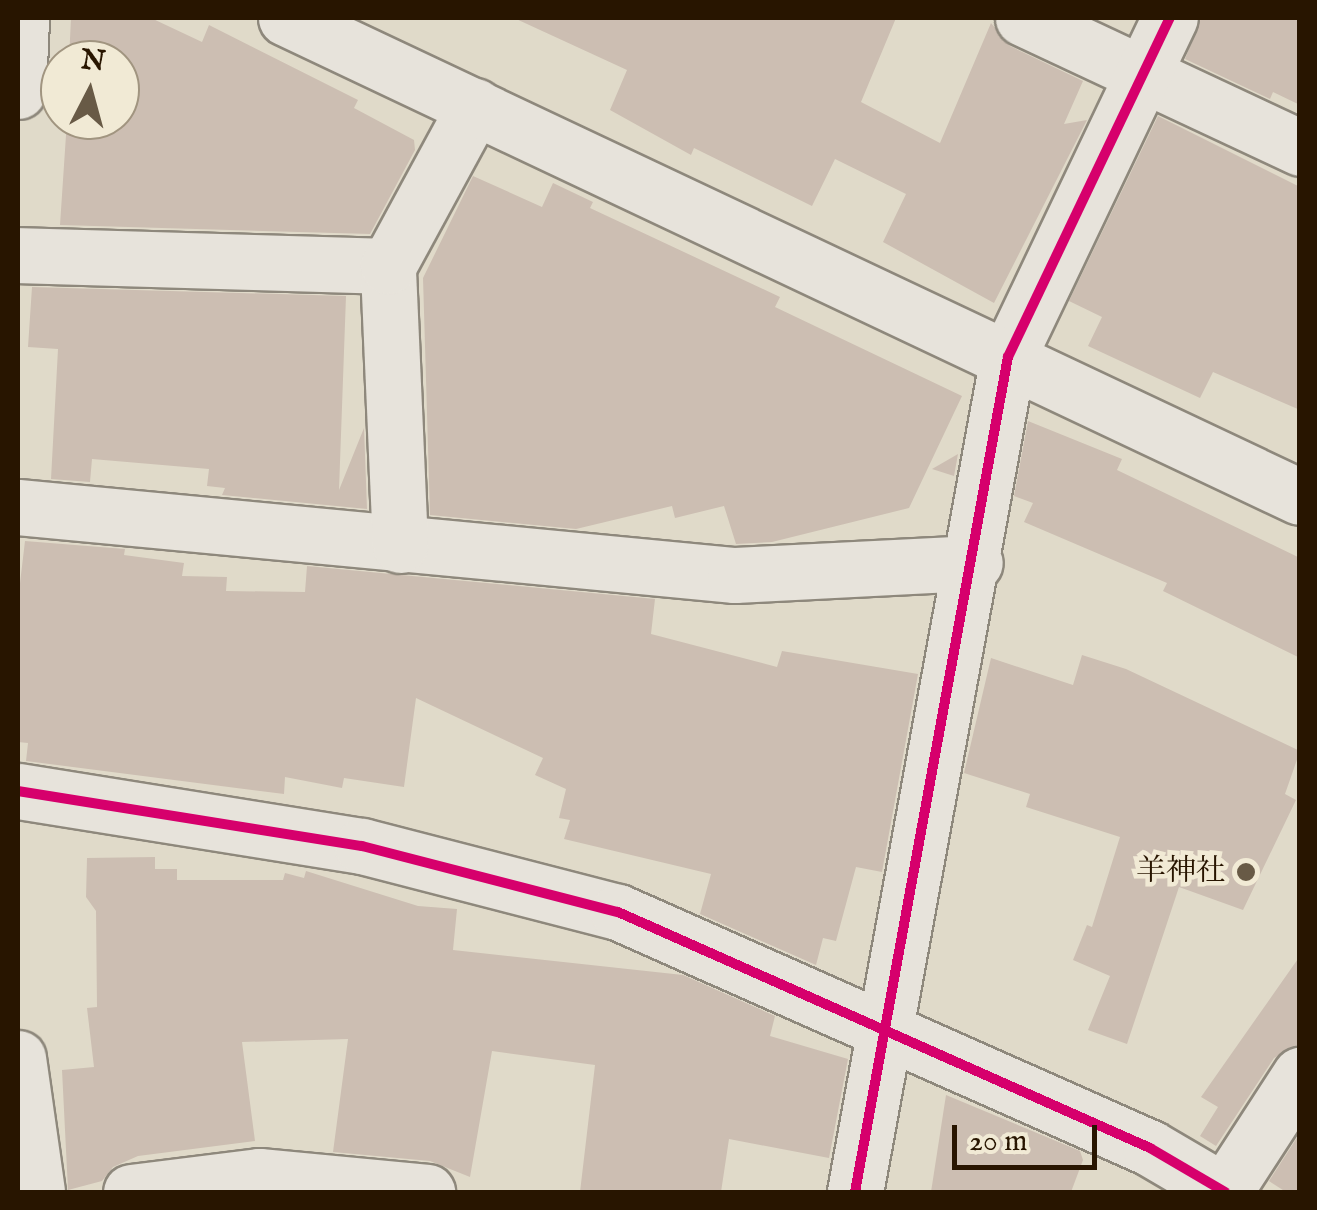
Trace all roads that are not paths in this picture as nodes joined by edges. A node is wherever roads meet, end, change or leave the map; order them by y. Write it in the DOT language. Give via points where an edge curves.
graph roads {
  1 [pos="21,18"];
  2 [pos="286,18"];
  3 [pos="1023,18"];
  4 [pos="1170,18"];
  5 [pos="1142,74"];
  6 [pos="18,91"];
  7 [pos="475,106"];
  8 [pos="1300,148"];
  9 [pos="18,255"];
  10 [pos="388,266"];
  11 [pos="1008,358"];
  12 [pos="1300,497"];
  13 [pos="18,507"];
  14 [pos="400,545"];
  15 [pos="974,563"];
  16 [pos="18,791"];
  17 [pos="883,1029"];
  18 [pos="18,1058"];
  19 [pos="1300,1075"];
  20 [pos="1145,1170"];
  21 [pos="36,1192"];
  22 [pos="131,1192"];
  23 [pos="427,1192"];
  24 [pos="855,1192"];
  25 [pos="1224,1192"];
  1 -- 6 [label="street"];
  2 -- 7 [label="street"];
  3 -- 5 [label="street"];
  4 -- 5 [label="street"];
  5 -- 8 [label="street"];
  5 -- 11 [label="street"];
  7 -- 10 [label="street"];
  7 -- 11 [label="street"];
  9 -- 10 [label="street"];
  10 -- 14 [label="street"];
  11 -- 12 [label="street"];
  11 -- 15 [label="street"];
  13 -- 14 [label="street"];
  14 -- 15 [label="street" via="735,575"];
  15 -- 17 [label="street"];
  16 -- 17 [label="street" via="362,846 618,912"];
  17 -- 20 [label="street"];
  17 -- 24 [label="street"];
  18 -- 21 [label="street"];
  19 -- 25 [label="street"];
  20 -- 25 [label="street"];
  22 -- 23 [label="street" via="259,1176"];
}
